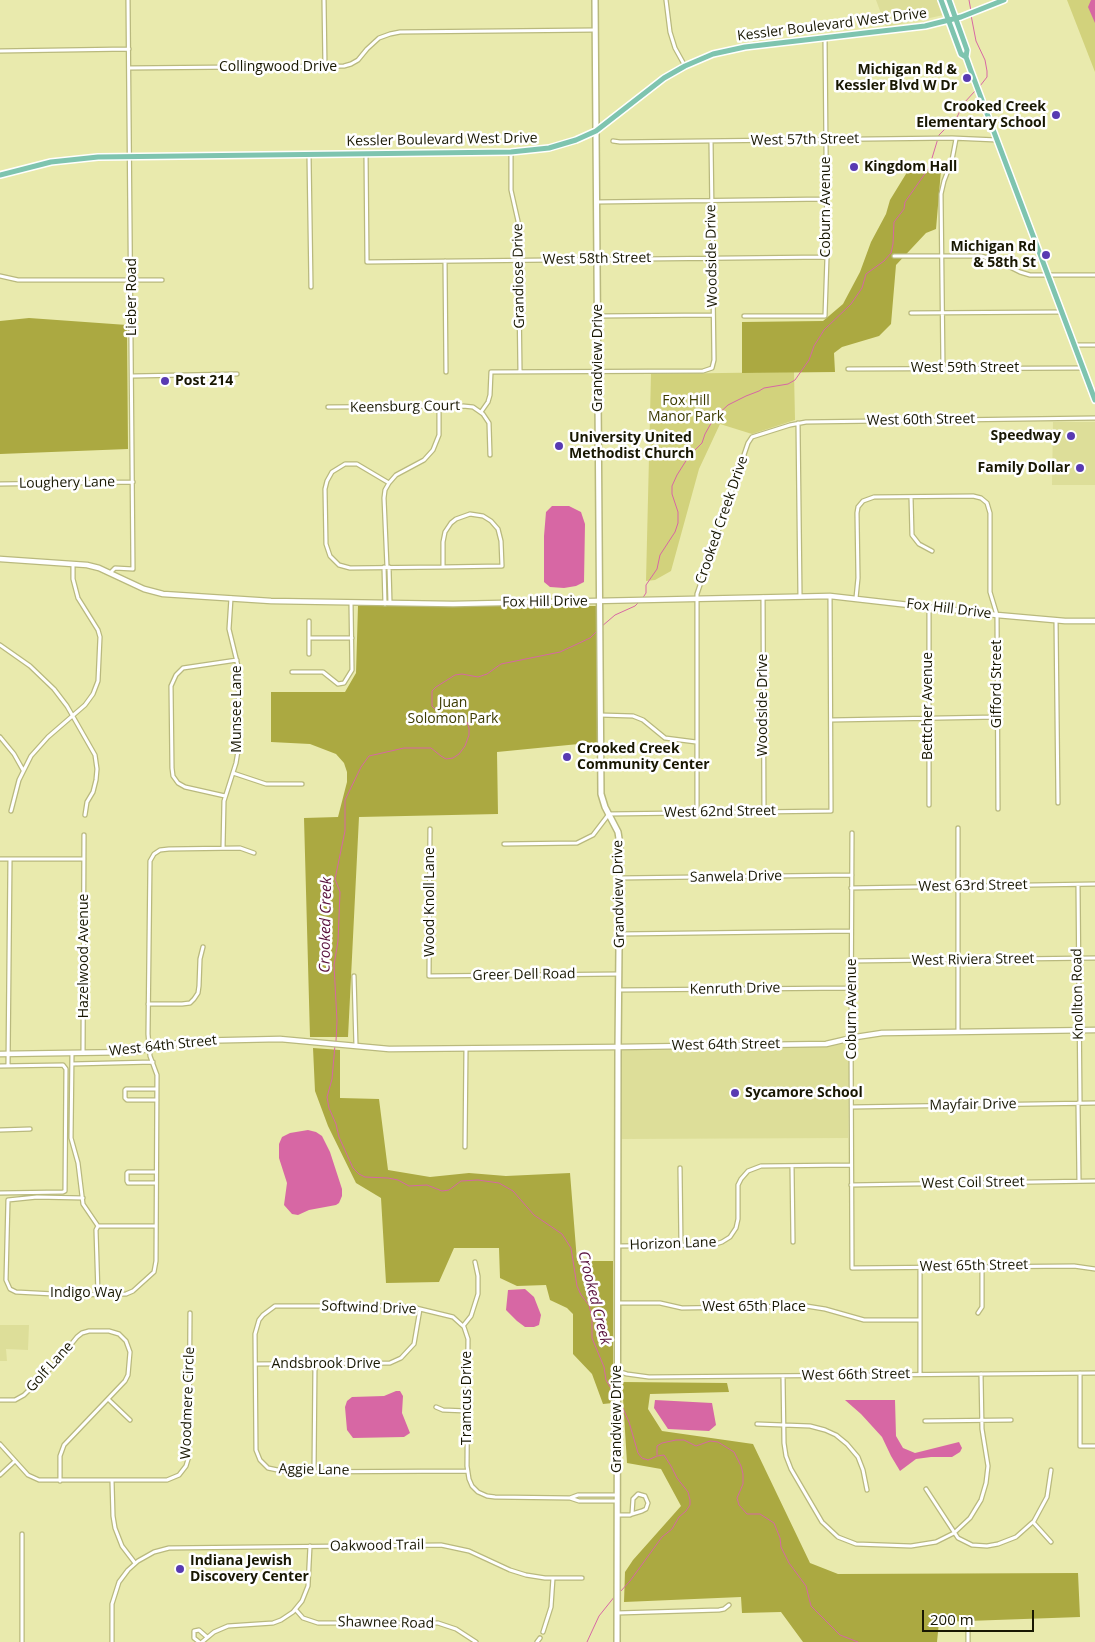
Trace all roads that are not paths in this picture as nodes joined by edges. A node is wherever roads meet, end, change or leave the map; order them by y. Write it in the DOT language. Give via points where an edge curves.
graph roads {
  1 [pos="128,0"];
  2 [pos="324,0"];
  3 [pos="595,0"];
  4 [pos="666,0"];
  5 [pos="942,0"];
  6 [pos="949,0"];
  7 [pos="1004,0"];
  8 [pos="955,19"];
  9 [pos="949,21"];
  10 [pos="595,30"];
  11 [pos="825,38"];
  12 [pos="129,49"];
  13 [pos="0,51"];
  14 [pos="966,57"];
  15 [pos="325,66"];
  16 [pos="684,66"];
  17 [pos="129,68"];
  18 [pos="596,131"];
  19 [pos="954,139"];
  20 [pos="826,140"];
  21 [pos="997,140"];
  22 [pos="613,141"];
  23 [pos="711,141"];
  24 [pos="511,152"];
  25 [pos="366,153"];
  26 [pos="309,154"];
  27 [pos="130,155"];
  28 [pos="0,174"];
  29 [pos="826,199"];
  30 [pos="712,201"];
  31 [pos="596,202"];
  32 [pos="894,256"];
  33 [pos="942,256"];
  34 [pos="827,257"];
  35 [pos="712,258"];
  36 [pos="597,259"];
  37 [pos="519,260"];
  38 [pos="444,261"];
  39 [pos="1048,275"];
  40 [pos="1095,275"];
  41 [pos="0,276"];
  42 [pos="131,279"];
  43 [pos="162,280"];
  44 [pos="311,287"];
  45 [pos="1062,312"];
  46 [pos="943,313"];
  47 [pos="911,314"];
  48 [pos="712,315"];
  49 [pos="598,316"];
  50 [pos="744,316"];
  51 [pos="1074,345"];
  52 [pos="1095,345"];
  53 [pos="944,368"];
  54 [pos="1083,368"];
  55 [pos="848,369"];
  56 [pos="520,371"];
  57 [pos="597,371"];
  58 [pos="446,372"];
  59 [pos="237,374"];
  60 [pos="132,376"];
  61 [pos="1095,400"];
  62 [pos="439,406"];
  63 [pos="328,407"];
  64 [pos="481,412"];
  65 [pos="1095,418"];
  66 [pos="798,423"];
  67 [pos="750,439"];
  68 [pos="490,455"];
  69 [pos="133,482"];
  70 [pos="389,483"];
  71 [pos="0,484"];
  72 [pos="911,497"];
  73 [pos="932,551"];
  74 [pos="0,559"];
  75 [pos="73,564"];
  76 [pos="387,567"];
  77 [pos="443,567"];
  78 [pos="110,573"];
  79 [pos="800,596"];
  80 [pos="830,596"];
  81 [pos="231,598"];
  82 [pos="763,598"];
  83 [pos="856,598"];
  84 [pos="696,599"];
  85 [pos="599,601"];
  86 [pos="351,603"];
  87 [pos="387,604"];
  88 [pos="929,607"];
  89 [pos="997,615"];
  90 [pos="1056,620"];
  91 [pos="308,621"];
  92 [pos="1095,621"];
  93 [pos="309,638"];
  94 [pos="352,638"];
  95 [pos="0,645"];
  96 [pos="309,654"];
  97 [pos="237,660"];
  98 [pos="292,672"];
  99 [pos="599,714"];
  100 [pos="72,716"];
  101 [pos="997,717"];
  102 [pos="928,718"];
  103 [pos="831,720"];
  104 [pos="0,737"];
  105 [pos="696,742"];
  106 [pos="23,770"];
  107 [pos="233,773"];
  108 [pos="302,784"];
  109 [pos="226,796"];
  110 [pos="1058,803"];
  111 [pos="929,804"];
  112 [pos="998,810"];
  113 [pos="11,811"];
  114 [pos="697,812"];
  115 [pos="764,812"];
  116 [pos="609,814"];
  117 [pos="84,815"];
  118 [pos="958,828"];
  119 [pos="430,829"];
  120 [pos="852,833"];
  121 [pos="84,835"];
  122 [pos="504,844"];
  123 [pos="223,848"];
  124 [pos="254,853"];
  125 [pos="0,859"];
  126 [pos="10,859"];
  127 [pos="84,859"];
  128 [pos="852,875"];
  129 [pos="620,878"];
  130 [pos="1095,884"];
  131 [pos="1078,885"];
  132 [pos="958,887"];
  133 [pos="851,888"];
  134 [pos="851,931"];
  135 [pos="620,934"];
  136 [pos="203,947"];
  137 [pos="1078,958"];
  138 [pos="1095,958"];
  139 [pos="958,960"];
  140 [pos="852,961"];
  141 [pos="619,974"];
  142 [pos="354,976"];
  143 [pos="429,976"];
  144 [pos="851,988"];
  145 [pos="618,990"];
  146 [pos="148,1004"];
  147 [pos="1095,1030"];
  148 [pos="1079,1031"];
  149 [pos="958,1033"];
  150 [pos="851,1038"];
  151 [pos="356,1046"];
  152 [pos="618,1047"];
  153 [pos="466,1048"];
  154 [pos="150,1049"];
  155 [pos="72,1053"];
  156 [pos="83,1053"];
  157 [pos="0,1054"];
  158 [pos="9,1054"];
  159 [pos="153,1062"];
  160 [pos="72,1064"];
  161 [pos="0,1066"];
  162 [pos="8,1066"];
  163 [pos="157,1089"];
  164 [pos="157,1100"];
  165 [pos="1079,1103"];
  166 [pos="1095,1103"];
  167 [pos="852,1107"];
  168 [pos="30,1129"];
  169 [pos="0,1130"];
  170 [pos="465,1146"];
  171 [pos="851,1165"];
  172 [pos="792,1166"];
  173 [pos="680,1168"];
  174 [pos="156,1172"];
  175 [pos="1095,1181"];
  176 [pos="1079,1182"];
  177 [pos="156,1183"];
  178 [pos="851,1185"];
  179 [pos="0,1193"];
  180 [pos="83,1198"];
  181 [pos="98,1226"];
  182 [pos="156,1226"];
  183 [pos="793,1242"];
  184 [pos="681,1245"];
  185 [pos="618,1246"];
  186 [pos="474,1262"];
  187 [pos="982,1266"];
  188 [pos="920,1267"];
  189 [pos="852,1268"];
  190 [pos="1095,1269"];
  191 [pos="98,1294"];
  192 [pos="617,1303"];
  193 [pos="270,1309"];
  194 [pos="420,1309"];
  195 [pos="190,1313"];
  196 [pos="978,1313"];
  197 [pos="920,1320"];
  198 [pos="464,1326"];
  199 [pos="256,1364"];
  200 [pos="315,1365"];
  201 [pos="617,1371"];
  202 [pos="1080,1373"];
  203 [pos="1095,1373"];
  204 [pos="920,1374"];
  205 [pos="981,1374"];
  206 [pos="783,1376"];
  207 [pos="108,1398"];
  208 [pos="0,1400"];
  209 [pos="436,1407"];
  210 [pos="467,1411"];
  211 [pos="130,1420"];
  212 [pos="982,1420"];
  213 [pos="1011,1420"];
  214 [pos="924,1421"];
  215 [pos="757,1424"];
  216 [pos="784,1426"];
  217 [pos="0,1444"];
  218 [pos="1095,1446"];
  219 [pos="16,1461"];
  220 [pos="1050,1470"];
  221 [pos="314,1471"];
  222 [pos="467,1471"];
  223 [pos="0,1475"];
  224 [pos="60,1480"];
  225 [pos="112,1481"];
  226 [pos="926,1489"];
  227 [pos="867,1490"];
  228 [pos="616,1495"];
  229 [pos="570,1498"];
  230 [pos="616,1501"];
  231 [pos="632,1514"];
  232 [pos="616,1516"];
  233 [pos="1033,1522"];
  234 [pos="954,1533"];
  235 [pos="22,1534"];
  236 [pos="1051,1542"];
  237 [pos="310,1546"];
  238 [pos="135,1563"];
  239 [pos="553,1578"];
  240 [pos="582,1578"];
  241 [pos="729,1605"];
  242 [pos="296,1610"];
  243 [pos="616,1610"];
  244 [pos="968,1624"];
  245 [pos="543,1632"];
  246 [pos="207,1638"];
  247 [pos="540,1638"];
  248 [pos="22,1642"];
  249 [pos="112,1642"];
  250 [pos="200,1642"];
  251 [pos="476,1642"];
  252 [pos="537,1642"];
  253 [pos="617,1642"];
  254 [pos="968,1642"];
  1 -- 12 [label="street, Lieber Road"];
  2 -- 15 [label="street"];
  3 -- 10 [label="main road, Grandview Drive"];
  4 -- 16 [label="street" via="670,32"];
  5 -- 9 [label="main road"];
  6 -- 8 [label="main road"];
  7 -- 8 [label="main road, Kessler Boulevard West Drive"];
  8 -- 9 [label="main road, Kessler Boulevard West Drive"];
  8 -- 14 [label="main road" via="967,50"];
  9 -- 11 [label="main road, Kessler Boulevard West Drive"];
  9 -- 14 [label="main road"];
  10 -- 15 [label="street, Collingwood Drive" via="400,32 378,39 351,64"];
  10 -- 18 [label="main road, Grandview Drive"];
  11 -- 16 [label="main road, Kessler Boulevard West Drive" via="731,49"];
  11 -- 20 [label="street, Coburn Avenue"];
  12 -- 13 [label="street"];
  12 -- 17 [label="street, Lieber Road"];
  14 -- 21 [label="main road"];
  15 -- 17 [label="street, Collingwood Drive"];
  16 -- 18 [label="main road, Kessler Boulevard West Drive"];
  17 -- 27 [label="street, Lieber Road"];
  18 -- 24 [label="main road, Kessler Boulevard West Drive" via="559,146"];
  18 -- 31 [label="main road, Grandview Drive"];
  19 -- 20 [label="street, West 57th Street"];
  19 -- 21 [label="street, West 57th Street"];
  19 -- 33 [label="street" via="942,188"];
  20 -- 23 [label="street, West 57th Street"];
  20 -- 29 [label="street, Coburn Avenue"];
  21 -- 39 [label="main road"];
  22 -- 23 [label="street, West 57th Street"];
  23 -- 30 [label="street, Woodside Drive"];
  24 -- 25 [label="main road, Kessler Boulevard West Drive"];
  24 -- 37 [label="street, Grandiose Drive"];
  25 -- 26 [label="main road, Kessler Boulevard West Drive"];
  25 -- 38 [label="street, West 58th Street" via="367,262"];
  26 -- 27 [label="main road, Kessler Boulevard West Drive"];
  26 -- 44 [label="street"];
  27 -- 28 [label="main road, Kessler Boulevard West Drive" via="59,161"];
  27 -- 42 [label="street, Lieber Road"];
  29 -- 30 [label="street"];
  29 -- 34 [label="street, Coburn Avenue"];
  30 -- 31 [label="street"];
  30 -- 35 [label="street, Woodside Drive"];
  31 -- 36 [label="main road, Grandview Drive"];
  32 -- 33 [label="street"];
  33 -- 39 [label="street" via="984,256 1020,272"];
  33 -- 46 [label="street"];
  34 -- 35 [label="street, West 58th Street"];
  34 -- 50 [label="street, Coburn Avenue" via="825,316"];
  35 -- 36 [label="street, West 58th Street"];
  35 -- 48 [label="street, Woodside Drive"];
  36 -- 37 [label="street, West 58th Street"];
  36 -- 49 [label="main road, Grandview Drive"];
  37 -- 38 [label="street, West 58th Street"];
  37 -- 56 [label="street, Grandiose Drive"];
  38 -- 58 [label="street"];
  39 -- 40 [label="street"];
  39 -- 45 [label="main road"];
  41 -- 42 [label="street" via="18,280"];
  42 -- 43 [label="street"];
  42 -- 60 [label="street, Lieber Road"];
  45 -- 46 [label="street"];
  45 -- 51 [label="main road"];
  46 -- 47 [label="street"];
  46 -- 53 [label="street"];
  48 -- 49 [label="street"];
  48 -- 57 [label="street, Woodside Drive" via="714,360 710,370"];
  49 -- 57 [label="main road, Grandview Drive"];
  51 -- 52 [label="street"];
  51 -- 54 [label="main road"];
  53 -- 54 [label="street, West 59th Street"];
  53 -- 55 [label="street, West 59th Street"];
  54 -- 61 [label="main road"];
  56 -- 57 [label="street"];
  56 -- 64 [label="street" via="491,372 490,395"];
  57 -- 85 [label="main road, Grandview Drive"];
  59 -- 60 [label="street"];
  60 -- 69 [label="street, Lieber Road"];
  62 -- 63 [label="street, Keensburg Court"];
  62 -- 64 [label="street, Keensburg Court" via="466,406"];
  62 -- 70 [label="street" via="439,435 433,450 424,460 396,475"];
  64 -- 68 [label="street" via="489,425"];
  65 -- 66 [label="street, West 60th Street"];
  66 -- 67 [label="street, West 60th Street"];
  66 -- 79 [label="street"];
  67 -- 84 [label="street, Crooked Creek Drive"];
  69 -- 71 [label="street, Loughery Lane"];
  69 -- 78 [label="street, Lieber Road" via="133,568 115,568"];
  70 -- 76 [label="street" via="384,498"];
  70 -- 76 [label="street" via="364,466 348,463 332,472 326,480 325,489 326,543 331,558 350,568"];
  72 -- 73 [label="street" via="912,535 919,544"];
  72 -- 83 [label="street" via="870,497 862,502 856,513"];
  72 -- 89 [label="street, Gifford Street" via="973,496 985,501 990,511 990,592"];
  74 -- 75 [label="street, Fox Hill Drive"];
  75 -- 78 [label="street, Fox Hill Drive"];
  75 -- 100 [label="street" via="77,596 98,630 101,644 95,689 86,704"];
  76 -- 77 [label="street"];
  76 -- 87 [label="street"];
  77 -- 77 [label="street" via="502,566 501,539 493,523 475,514 451,523 443,541"];
  78 -- 81 [label="street, Fox Hill Drive" via="156,592"];
  79 -- 80 [label="street, Fox Hill Drive"];
  79 -- 82 [label="street, Fox Hill Drive"];
  80 -- 83 [label="street, Fox Hill Drive"];
  80 -- 103 [label="street"];
  81 -- 86 [label="street, Fox Hill Drive"];
  81 -- 97 [label="street, Munsee Lane" via="229,631"];
  82 -- 84 [label="street, Fox Hill Drive"];
  82 -- 115 [label="street, Woodside Drive"];
  83 -- 88 [label="street, Fox Hill Drive"];
  84 -- 85 [label="street, Fox Hill Drive"];
  84 -- 105 [label="street, Crooked Creek Drive"];
  85 -- 87 [label="street, Fox Hill Drive"];
  85 -- 99 [label="main road, Grandview Drive"];
  86 -- 87 [label="street, Fox Hill Drive"];
  86 -- 94 [label="street"];
  88 -- 89 [label="street, Fox Hill Drive"];
  88 -- 102 [label="street, Bettcher Avenue"];
  89 -- 90 [label="street, Fox Hill Drive"];
  89 -- 101 [label="street, Gifford Street"];
  90 -- 92 [label="street, Fox Hill Drive"];
  90 -- 110 [label="street"];
  91 -- 93 [label="street"];
  93 -- 94 [label="street"];
  93 -- 96 [label="street"];
  94 -- 98 [label="street" via="352,671 343,684 338,684 323,672"];
  95 -- 100 [label="street" via="40,674"];
  97 -- 107 [label="street, Munsee Lane" via="239,746"];
  97 -- 109 [label="street" via="183,668 172,684 173,776 185,787"];
  99 -- 105 [label="street" via="633,716 665,738"];
  99 -- 116 [label="main road, Grandview Drive" via="601,794"];
  100 -- 106 [label="street" via="43,742"];
  100 -- 117 [label="street" via="95,755 97,765 96,783"];
  101 -- 102 [label="street"];
  101 -- 112 [label="street, Gifford Street"];
  102 -- 103 [label="street"];
  102 -- 111 [label="street, Bettcher Avenue"];
  103 -- 115 [label="street, West 62nd Street" via="831,811"];
  104 -- 106 [label="street"];
  105 -- 114 [label="street, Crooked Creek Drive"];
  106 -- 113 [label="street"];
  107 -- 108 [label="street" via="266,784"];
  107 -- 109 [label="street, Munsee Lane"];
  109 -- 123 [label="street, Munsee Lane"];
  114 -- 115 [label="street, West 62nd Street"];
  114 -- 116 [label="street, West 62nd Street"];
  116 -- 122 [label="street" via="593,834 577,843"];
  116 -- 129 [label="main road, Grandview Drive" via="620,839"];
  118 -- 132 [label="street"];
  119 -- 143 [label="street, Wood Knoll Lane"];
  120 -- 128 [label="street, Coburn Avenue"];
  121 -- 127 [label="street, Hazelwood Avenue"];
  123 -- 124 [label="street" via="240,848"];
  123 -- 146 [label="street" via="160,850 150,861"];
  125 -- 126 [label="street"];
  126 -- 127 [label="street"];
  126 -- 158 [label="street"];
  127 -- 156 [label="street, Hazelwood Avenue"];
  128 -- 129 [label="street, Sanwela Drive"];
  128 -- 133 [label="street, Coburn Avenue"];
  129 -- 135 [label="main road, Grandview Drive"];
  130 -- 131 [label="street, West 63rd Street"];
  131 -- 132 [label="street, West 63rd Street"];
  131 -- 137 [label="street, Knollton Road"];
  132 -- 133 [label="street, West 63rd Street"];
  132 -- 139 [label="street"];
  133 -- 134 [label="street, Coburn Avenue"];
  134 -- 135 [label="street"];
  134 -- 140 [label="street, Coburn Avenue"];
  135 -- 141 [label="main road, Grandview Drive"];
  136 -- 146 [label="street" via="198,993 194,999 182,1004"];
  137 -- 138 [label="street, West Riviera Street"];
  137 -- 139 [label="street, West Riviera Street"];
  137 -- 148 [label="street, Knollton Road"];
  139 -- 140 [label="street, West Riviera Street"];
  139 -- 149 [label="street"];
  140 -- 144 [label="street, Coburn Avenue"];
  141 -- 143 [label="street, Greer Dell Road"];
  141 -- 145 [label="main road, Grandview Drive"];
  142 -- 151 [label="street"];
  144 -- 145 [label="street, Kenruth Drive"];
  144 -- 150 [label="street, Coburn Avenue"];
  145 -- 152 [label="main road, Grandview Drive"];
  146 -- 154 [label="street"];
  147 -- 148 [label="street, West 64th Street"];
  148 -- 149 [label="street, West 64th Street"];
  148 -- 165 [label="street, Knollton Road"];
  149 -- 150 [label="street, West 64th Street" via="882,1033"];
  150 -- 152 [label="street, West 64th Street" via="826,1044"];
  150 -- 167 [label="street, Coburn Avenue"];
  151 -- 153 [label="street, West 64th Street"];
  151 -- 154 [label="street, West 64th Street" via="280,1040 188,1041"];
  152 -- 153 [label="street, West 64th Street"];
  152 -- 185 [label="main road, Grandview Drive"];
  153 -- 170 [label="street"];
  154 -- 156 [label="street, West 64th Street"];
  154 -- 159 [label="street"];
  155 -- 156 [label="street, West 64th Street"];
  155 -- 158 [label="street, West 64th Street"];
  155 -- 160 [label="street"];
  157 -- 158 [label="street, West 64th Street"];
  158 -- 162 [label="street"];
  159 -- 160 [label="street"];
  159 -- 163 [label="street"];
  160 -- 180 [label="street" via="71,1138"];
  161 -- 162 [label="street"];
  162 -- 179 [label="street" via="65,1067 65,1191"];
  163 -- 164 [label="street"];
  163 -- 164 [label="street" via="125,1090 126,1099"];
  164 -- 174 [label="street"];
  165 -- 166 [label="street, Mayfair Drive"];
  165 -- 167 [label="street, Mayfair Drive"];
  165 -- 176 [label="street, Knollton Road"];
  167 -- 171 [label="street, Coburn Avenue"];
  168 -- 169 [label="street"];
  171 -- 172 [label="street, Horizon Lane"];
  171 -- 178 [label="street, Coburn Avenue"];
  172 -- 183 [label="street"];
  172 -- 184 [label="street, Horizon Lane" via="757,1167 744,1174 737,1189 737,1224 726,1240 713,1244"];
  173 -- 184 [label="street"];
  174 -- 177 [label="street"];
  174 -- 177 [label="street" via="128,1172 127,1181"];
  175 -- 176 [label="street, West Coil Street"];
  176 -- 178 [label="street, West Coil Street"];
  177 -- 182 [label="street"];
  178 -- 189 [label="street, Coburn Avenue"];
  180 -- 181 [label="street" via="85,1208"];
  180 -- 191 [label="street, Indigo Way" via="8,1200 6,1282 16,1292"];
  181 -- 182 [label="street"];
  181 -- 191 [label="street"];
  182 -- 191 [label="street, Indigo Way" via="156,1262 149,1278 128,1293"];
  184 -- 185 [label="street, Horizon Lane"];
  185 -- 192 [label="main road, Grandview Drive"];
  186 -- 198 [label="street" via="478,1294"];
  187 -- 188 [label="street, West 65th Street"];
  187 -- 190 [label="street, West 65th Street"];
  187 -- 196 [label="street" via="982,1307"];
  188 -- 189 [label="street, West 65th Street"];
  188 -- 197 [label="street"];
  192 -- 197 [label="street, West 65th Place" via="660,1303 688,1308 806,1306 864,1320"];
  192 -- 201 [label="main road, Grandview Drive"];
  193 -- 194 [label="street, Softwind Drive" via="275,1306 400,1306"];
  193 -- 199 [label="street, Aggie Lane" via="257,1324"];
  194 -- 198 [label="street, Softwind Drive" via="453,1317"];
  194 -- 200 [label="street, Andsbrook Drive" via="416,1341 401,1358 390,1363"];
  195 -- 225 [label="street, Woodmere Circle" via="189,1458 186,1466 172,1479"];
  197 -- 204 [label="street"];
  198 -- 210 [label="street, Tramcus Drive" via="468,1339"];
  199 -- 200 [label="street, Andsbrook Drive"];
  199 -- 221 [label="street, Aggie Lane" via="256,1450 260,1460 271,1469"];
  200 -- 221 [label="street"];
  201 -- 206 [label="street, West 66th Street" via="649,1377"];
  201 -- 228 [label="main road, Grandview Drive"];
  202 -- 203 [label="street, West 66th Street"];
  202 -- 205 [label="street, West 66th Street"];
  202 -- 218 [label="street" via="1080,1446"];
  204 -- 205 [label="street, West 66th Street"];
  204 -- 206 [label="street, West 66th Street"];
  205 -- 212 [label="street"];
  206 -- 216 [label="street"];
  207 -- 208 [label="street, Golf Lane" via="125,1381 130,1369 130,1349 122,1336 109,1331 87,1332 77,1337 24,1395 14,1400"];
  207 -- 211 [label="street"];
  207 -- 224 [label="street" via="63,1446"];
  209 -- 210 [label="street"];
  210 -- 222 [label="street, Tramcus Drive"];
  212 -- 213 [label="street"];
  212 -- 214 [label="street"];
  212 -- 234 [label="street" via="988,1462 985,1488 974,1514"];
  215 -- 216 [label="street"];
  216 -- 227 [label="street" via="816,1427 842,1439 858,1457"];
  216 -- 234 [label="street" via="785,1452 791,1470 826,1526 838,1536 869,1546 922,1545"];
  217 -- 219 [label="street"];
  219 -- 223 [label="street"];
  219 -- 224 [label="street" via="33,1478"];
  220 -- 233 [label="street" via="1047,1498"];
  221 -- 222 [label="street, Aggie Lane"];
  222 -- 229 [label="street" via="472,1486 487,1496"];
  224 -- 225 [label="street"];
  225 -- 238 [label="street" via="115,1528 122,1546"];
  226 -- 234 [label="street"];
  228 -- 229 [label="street"];
  228 -- 230 [label="main road, Grandview Drive"];
  229 -- 230 [label="street"];
  230 -- 232 [label="main road, Grandview Drive"];
  231 -- 231 [label="street" via="646,1509 645,1496 638,1494 633,1499"];
  231 -- 232 [label="street"];
  232 -- 243 [label="main road, Grandview Drive"];
  233 -- 234 [label="street" via="1011,1539 987,1546 967,1544"];
  233 -- 236 [label="street"];
  235 -- 248 [label="street"];
  237 -- 238 [label="street, Oakwood Trail" via="169,1548"];
  237 -- 239 [label="street, Oakwood Trail" via="444,1545 469,1551 519,1574"];
  237 -- 242 [label="street" via="308,1586"];
  238 -- 249 [label="street, Oakwood Trail" via="122,1577 114,1594"];
  239 -- 240 [label="street, Oakwood Trail"];
  239 -- 245 [label="street" via="551,1607"];
  241 -- 243 [label="street" via="719,1610"];
  242 -- 246 [label="street" via="273,1623 231,1625"];
  242 -- 251 [label="street, Shawnee Road" via="303,1618 318,1623 435,1623 456,1629"];
  243 -- 253 [label="main road, Grandview Drive"];
  244 -- 254 [label="street"];
  246 -- 250 [label="street"];
  246 -- 250 [label="street" via="199,1630 194,1631 194,1638"];
  247 -- 252 [label="street"];
}
